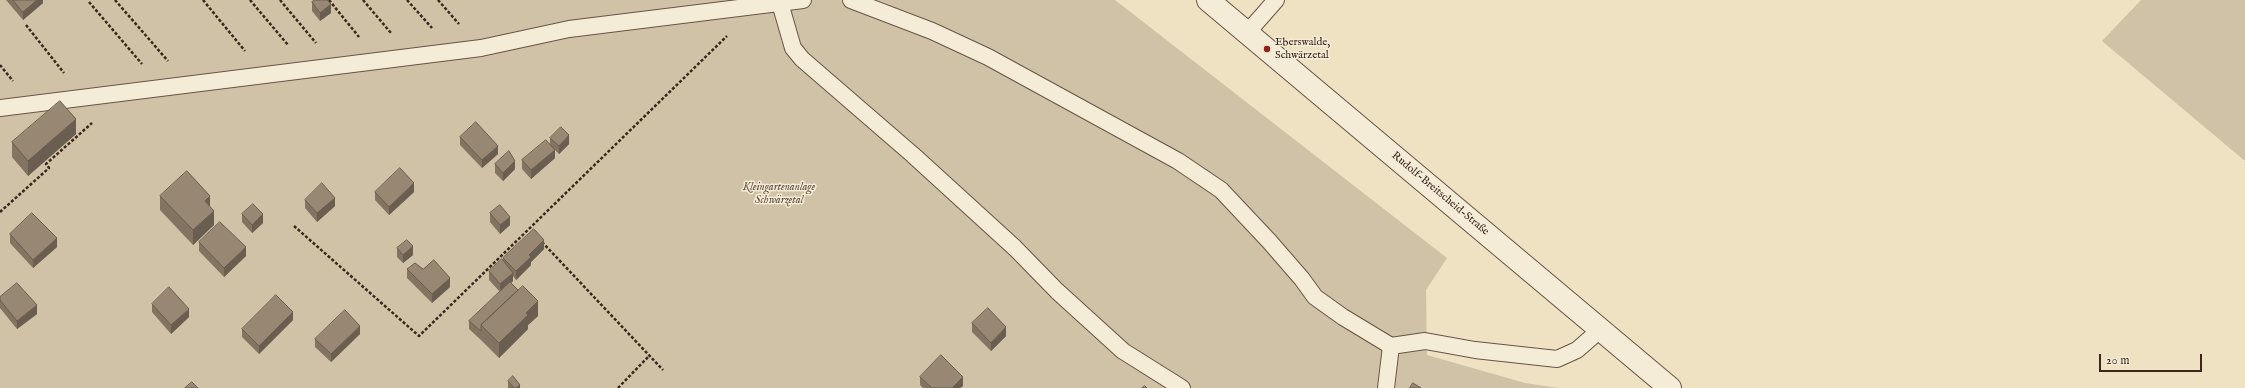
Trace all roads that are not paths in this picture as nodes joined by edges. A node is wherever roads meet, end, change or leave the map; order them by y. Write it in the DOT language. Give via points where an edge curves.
graph roads {
  1 [pos="802,0"];
  2 [pos="851,0"];
  3 [pos="1208,0"];
  4 [pos="1276,0"];
  5 [pos="780,3"];
  6 [pos="1247,33"];
  7 [pos="0,108"];
  8 [pos="1601,328"];
  9 [pos="1391,346"];
  10 [pos="1182,388"];
  11 [pos="1386,388"];
  12 [pos="1670,388"];
  1 -- 5 [label="lane"];
  2 -- 9 [label="lane" via="932,31 988,57 1178,161 1221,190 1302,278 1315,297"];
  3 -- 6 [label="street, Rudolf-Breitscheid-Straße"];
  4 -- 6 [label="lane"];
  5 -- 7 [label="lane" via="569,29 481,48"];
  5 -- 10 [label="lane" via="792,48 802,60 913,154 1123,351"];
  6 -- 8 [label="street, Rudolf-Breitscheid-Straße"];
  8 -- 9 [label="lane" via="1577,350 1557,359 1475,350 1426,341"];
  8 -- 12 [label="street, Rudolf-Breitscheid-Straße"];
  9 -- 11 [label="lane"];
}
